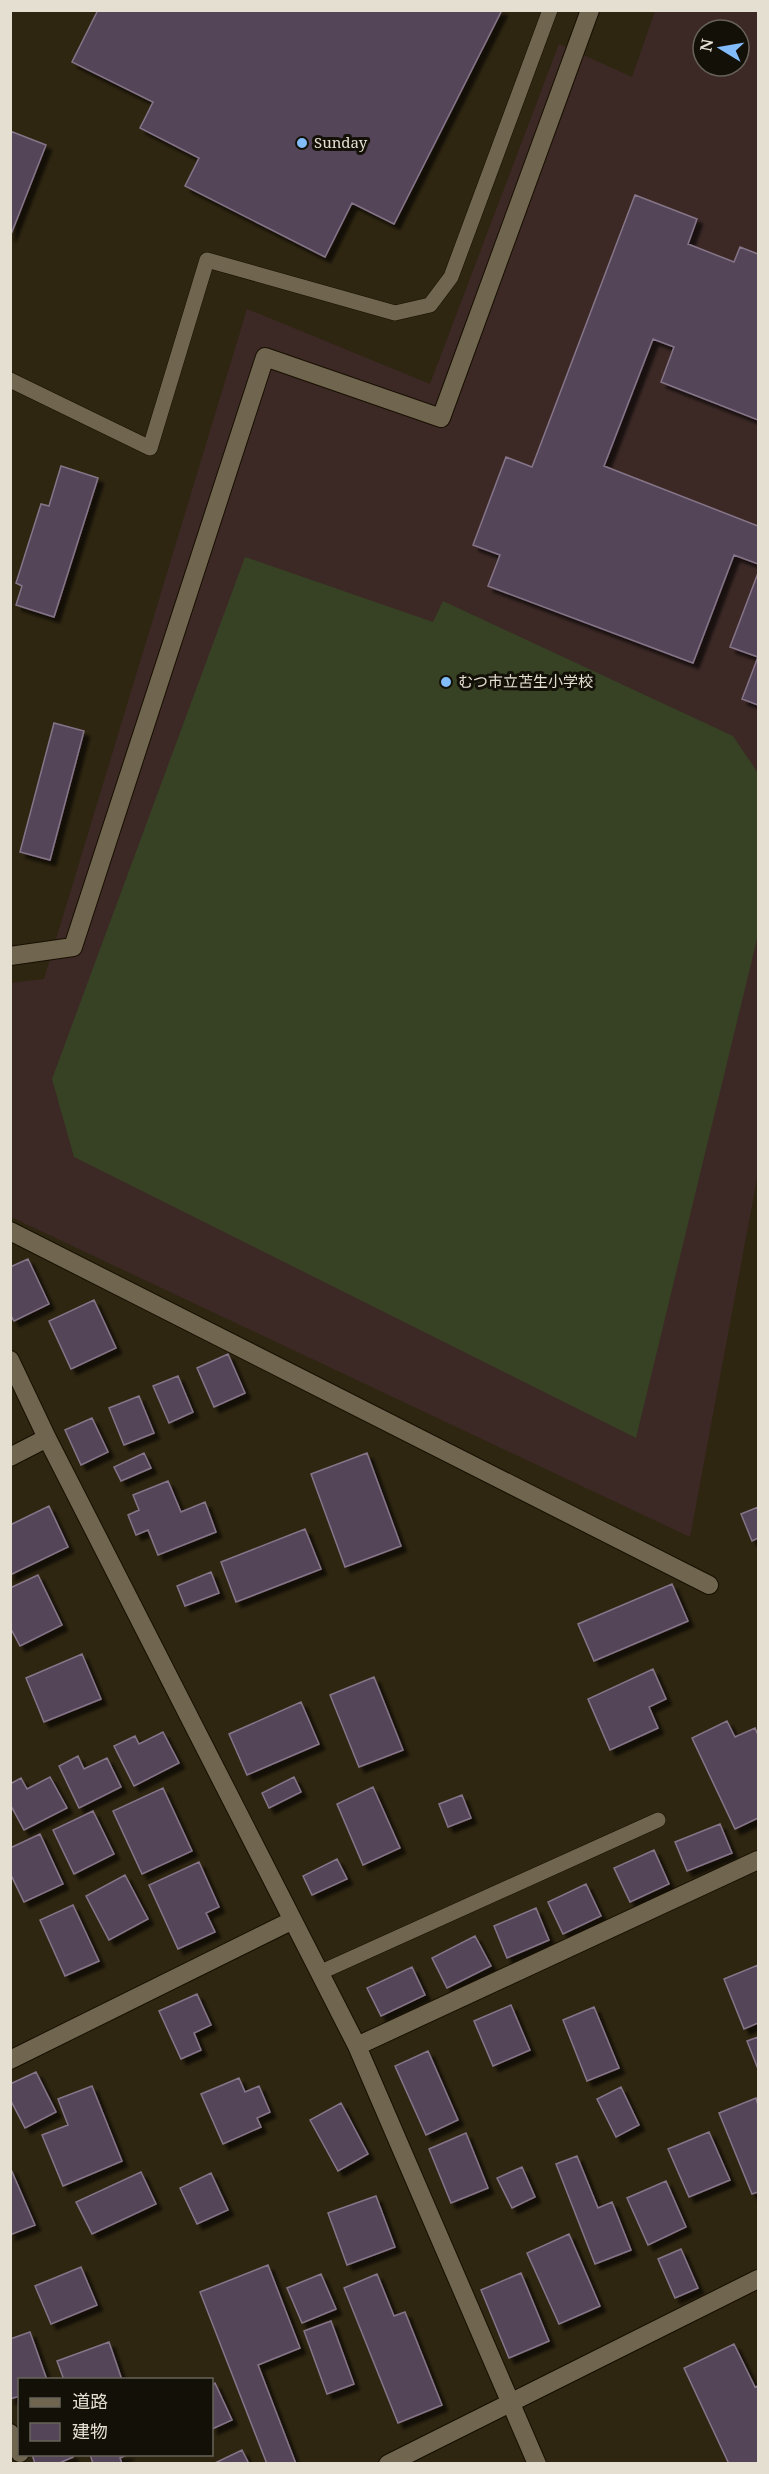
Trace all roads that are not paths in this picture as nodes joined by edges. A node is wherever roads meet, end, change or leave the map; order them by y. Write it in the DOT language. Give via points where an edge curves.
graph roads {
  1 [pos="550,10"];
  2 [pos="590,10"];
  3 [pos="10,380"];
  4 [pos="10,957"];
  5 [pos="10,1231"];
  6 [pos="10,1360"];
  7 [pos="47,1438"];
  8 [pos="10,1457"];
  9 [pos="709,1585"];
  10 [pos="658,1820"];
  11 [pos="759,1860"];
  12 [pos="291,1922"];
  13 [pos="319,1973"];
  14 [pos="357,2046"];
  15 [pos="10,2060"];
  16 [pos="759,2279"];
  17 [pos="510,2404"];
  18 [pos="10,2433"];
  19 [pos="18,2450"];
  20 [pos="388,2463"];
  21 [pos="537,2463"];
  1 -- 3 [label="lane" via="451,277 430,304 395,312 207,260 150,448"];
  2 -- 4 [label="street" via="441,418 265,357 73,947"];
  5 -- 9 [label="street"];
  6 -- 7 [label="street"];
  7 -- 8 [label="street"];
  7 -- 12 [label="street"];
  10 -- 13 [label="lane"];
  11 -- 14 [label="street"];
  12 -- 13 [label="street"];
  12 -- 15 [label="street"];
  13 -- 14 [label="street"];
  14 -- 17 [label="street"];
  16 -- 17 [label="street"];
  17 -- 20 [label="street"];
  17 -- 21 [label="street"];
  18 -- 19 [label="street"];
}
